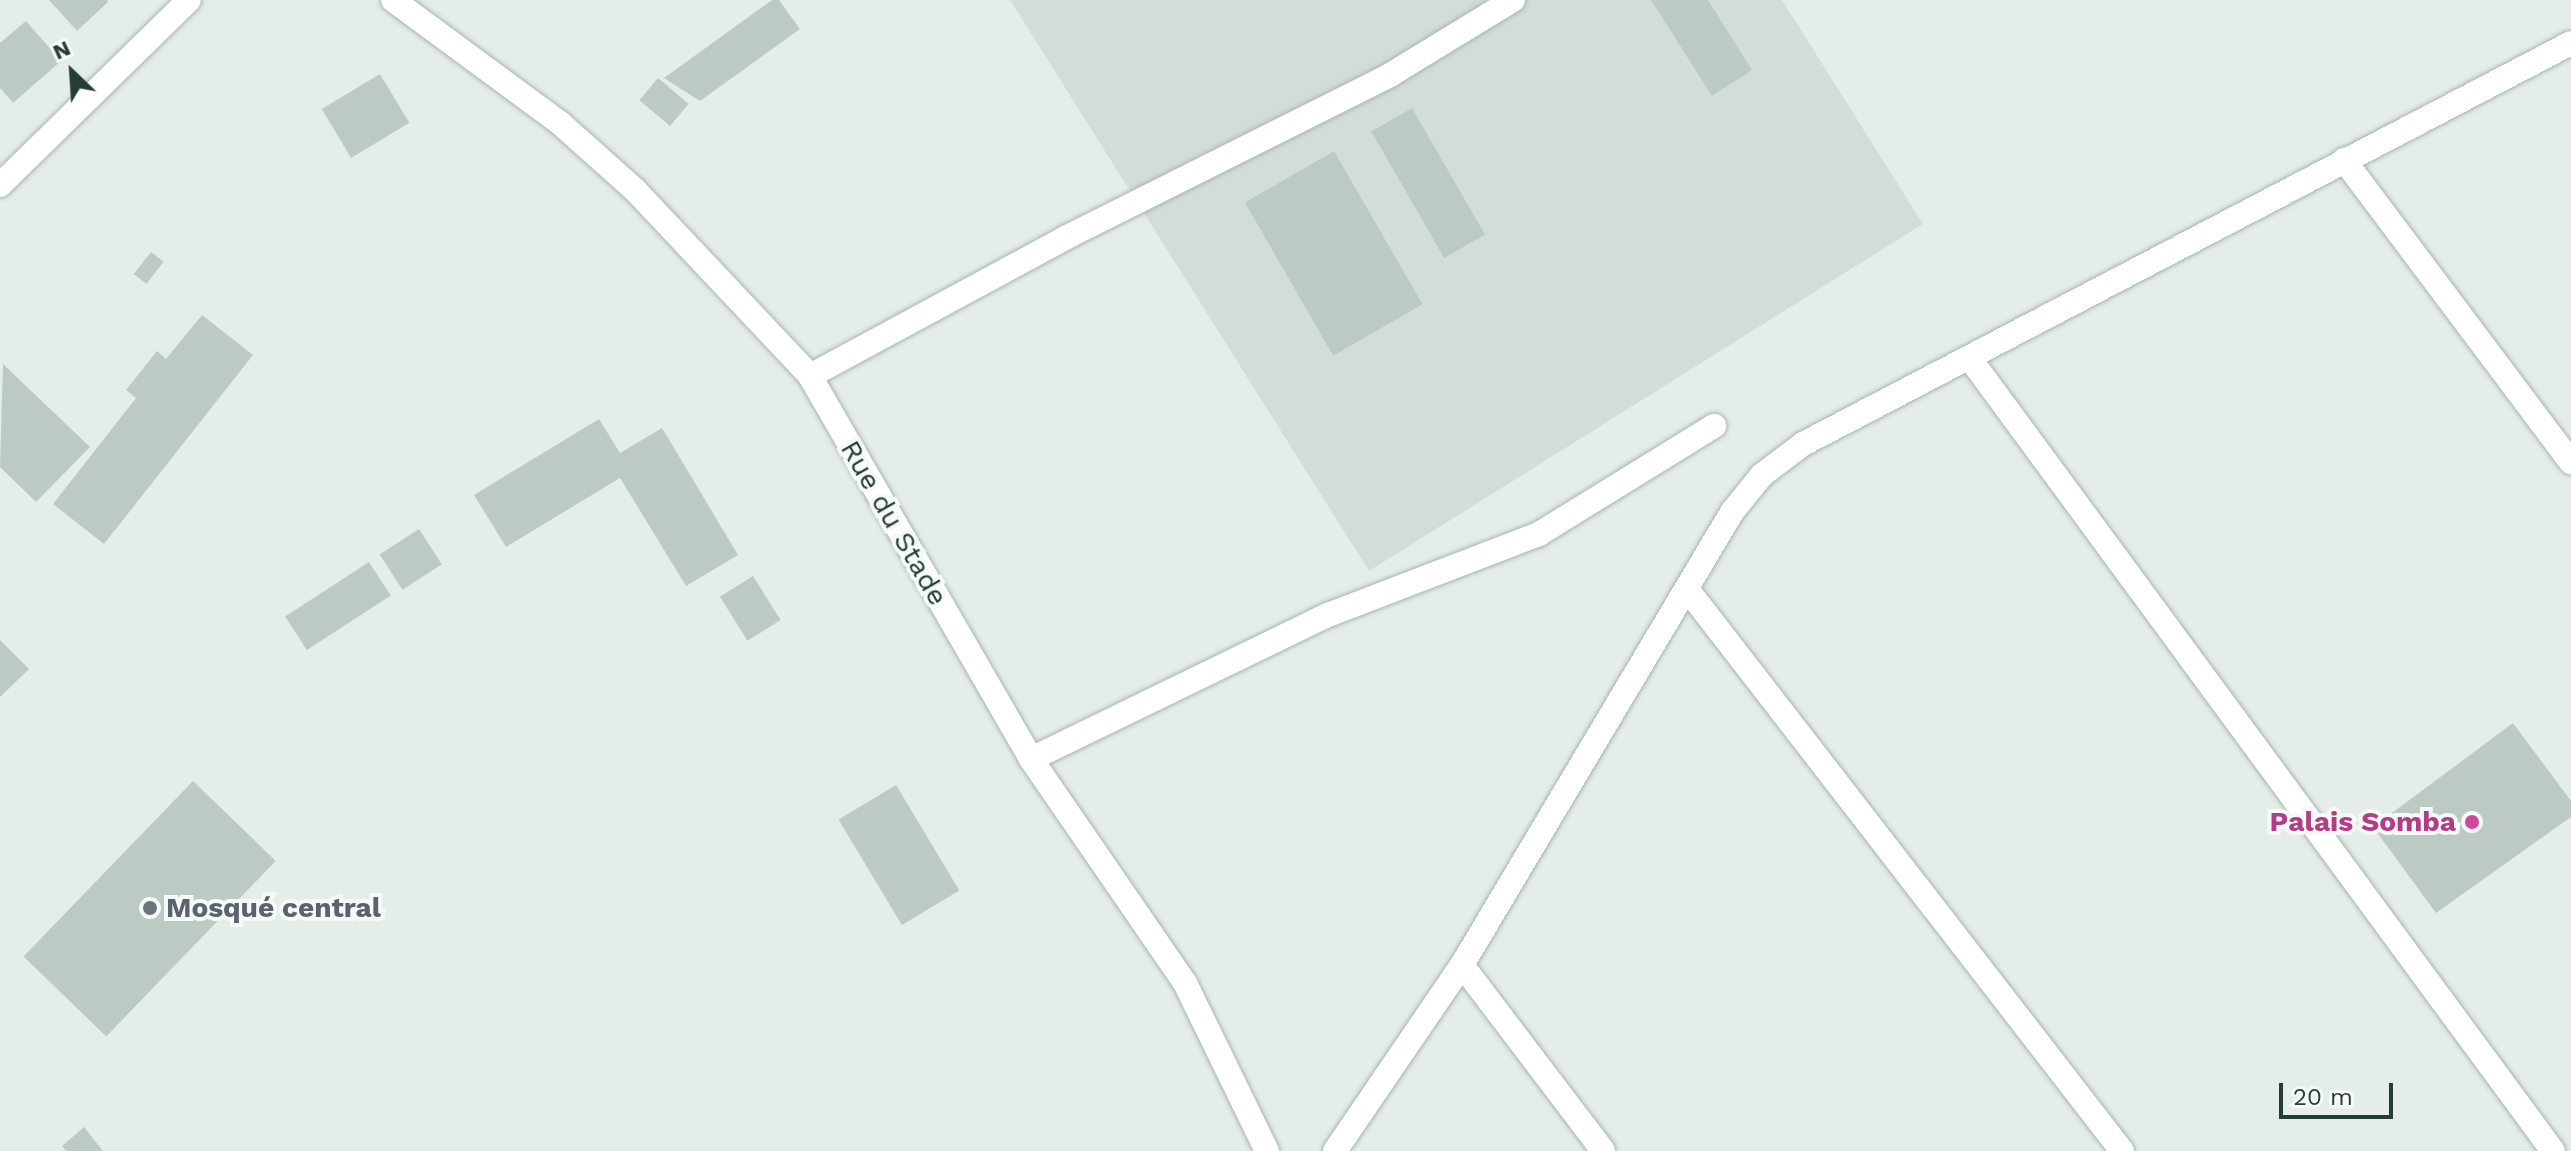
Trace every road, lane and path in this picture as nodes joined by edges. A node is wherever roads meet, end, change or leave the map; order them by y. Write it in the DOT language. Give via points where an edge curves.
graph roads {
  1 [pos="189,0"];
  2 [pos="393,0"];
  3 [pos="1513,0"];
  4 [pos="2571,43"];
  5 [pos="2344,160"];
  6 [pos="0,185"];
  7 [pos="1971,360"];
  8 [pos="810,376"];
  9 [pos="1714,426"];
  10 [pos="2571,462"];
  11 [pos="1687,589"];
  12 [pos="1031,759"];
  13 [pos="1462,965"];
  14 [pos="1267,1151"];
  15 [pos="1335,1151"];
  16 [pos="1603,1151"];
  17 [pos="2122,1151"];
  18 [pos="2553,1151"];
  1 -- 6 [label="street"];
  2 -- 8 [label="street, Rue du Stade" via="560,123 625,180"];
  3 -- 8 [label="street" via="1390,75 1067,237"];
  4 -- 5 [label="street"];
  5 -- 7 [label="street"];
  5 -- 10 [label="street"];
  7 -- 11 [label="street" via="1803,444 1762,475 1732,512"];
  7 -- 18 [label="street"];
  8 -- 12 [label="street, Rue du Stade"];
  9 -- 12 [label="street" via="1539,534 1328,615"];
  11 -- 13 [label="street"];
  11 -- 17 [label="street"];
  12 -- 14 [label="street, Rue du Stade" via="1185,983"];
  13 -- 15 [label="street"];
  13 -- 16 [label="street"];
}
